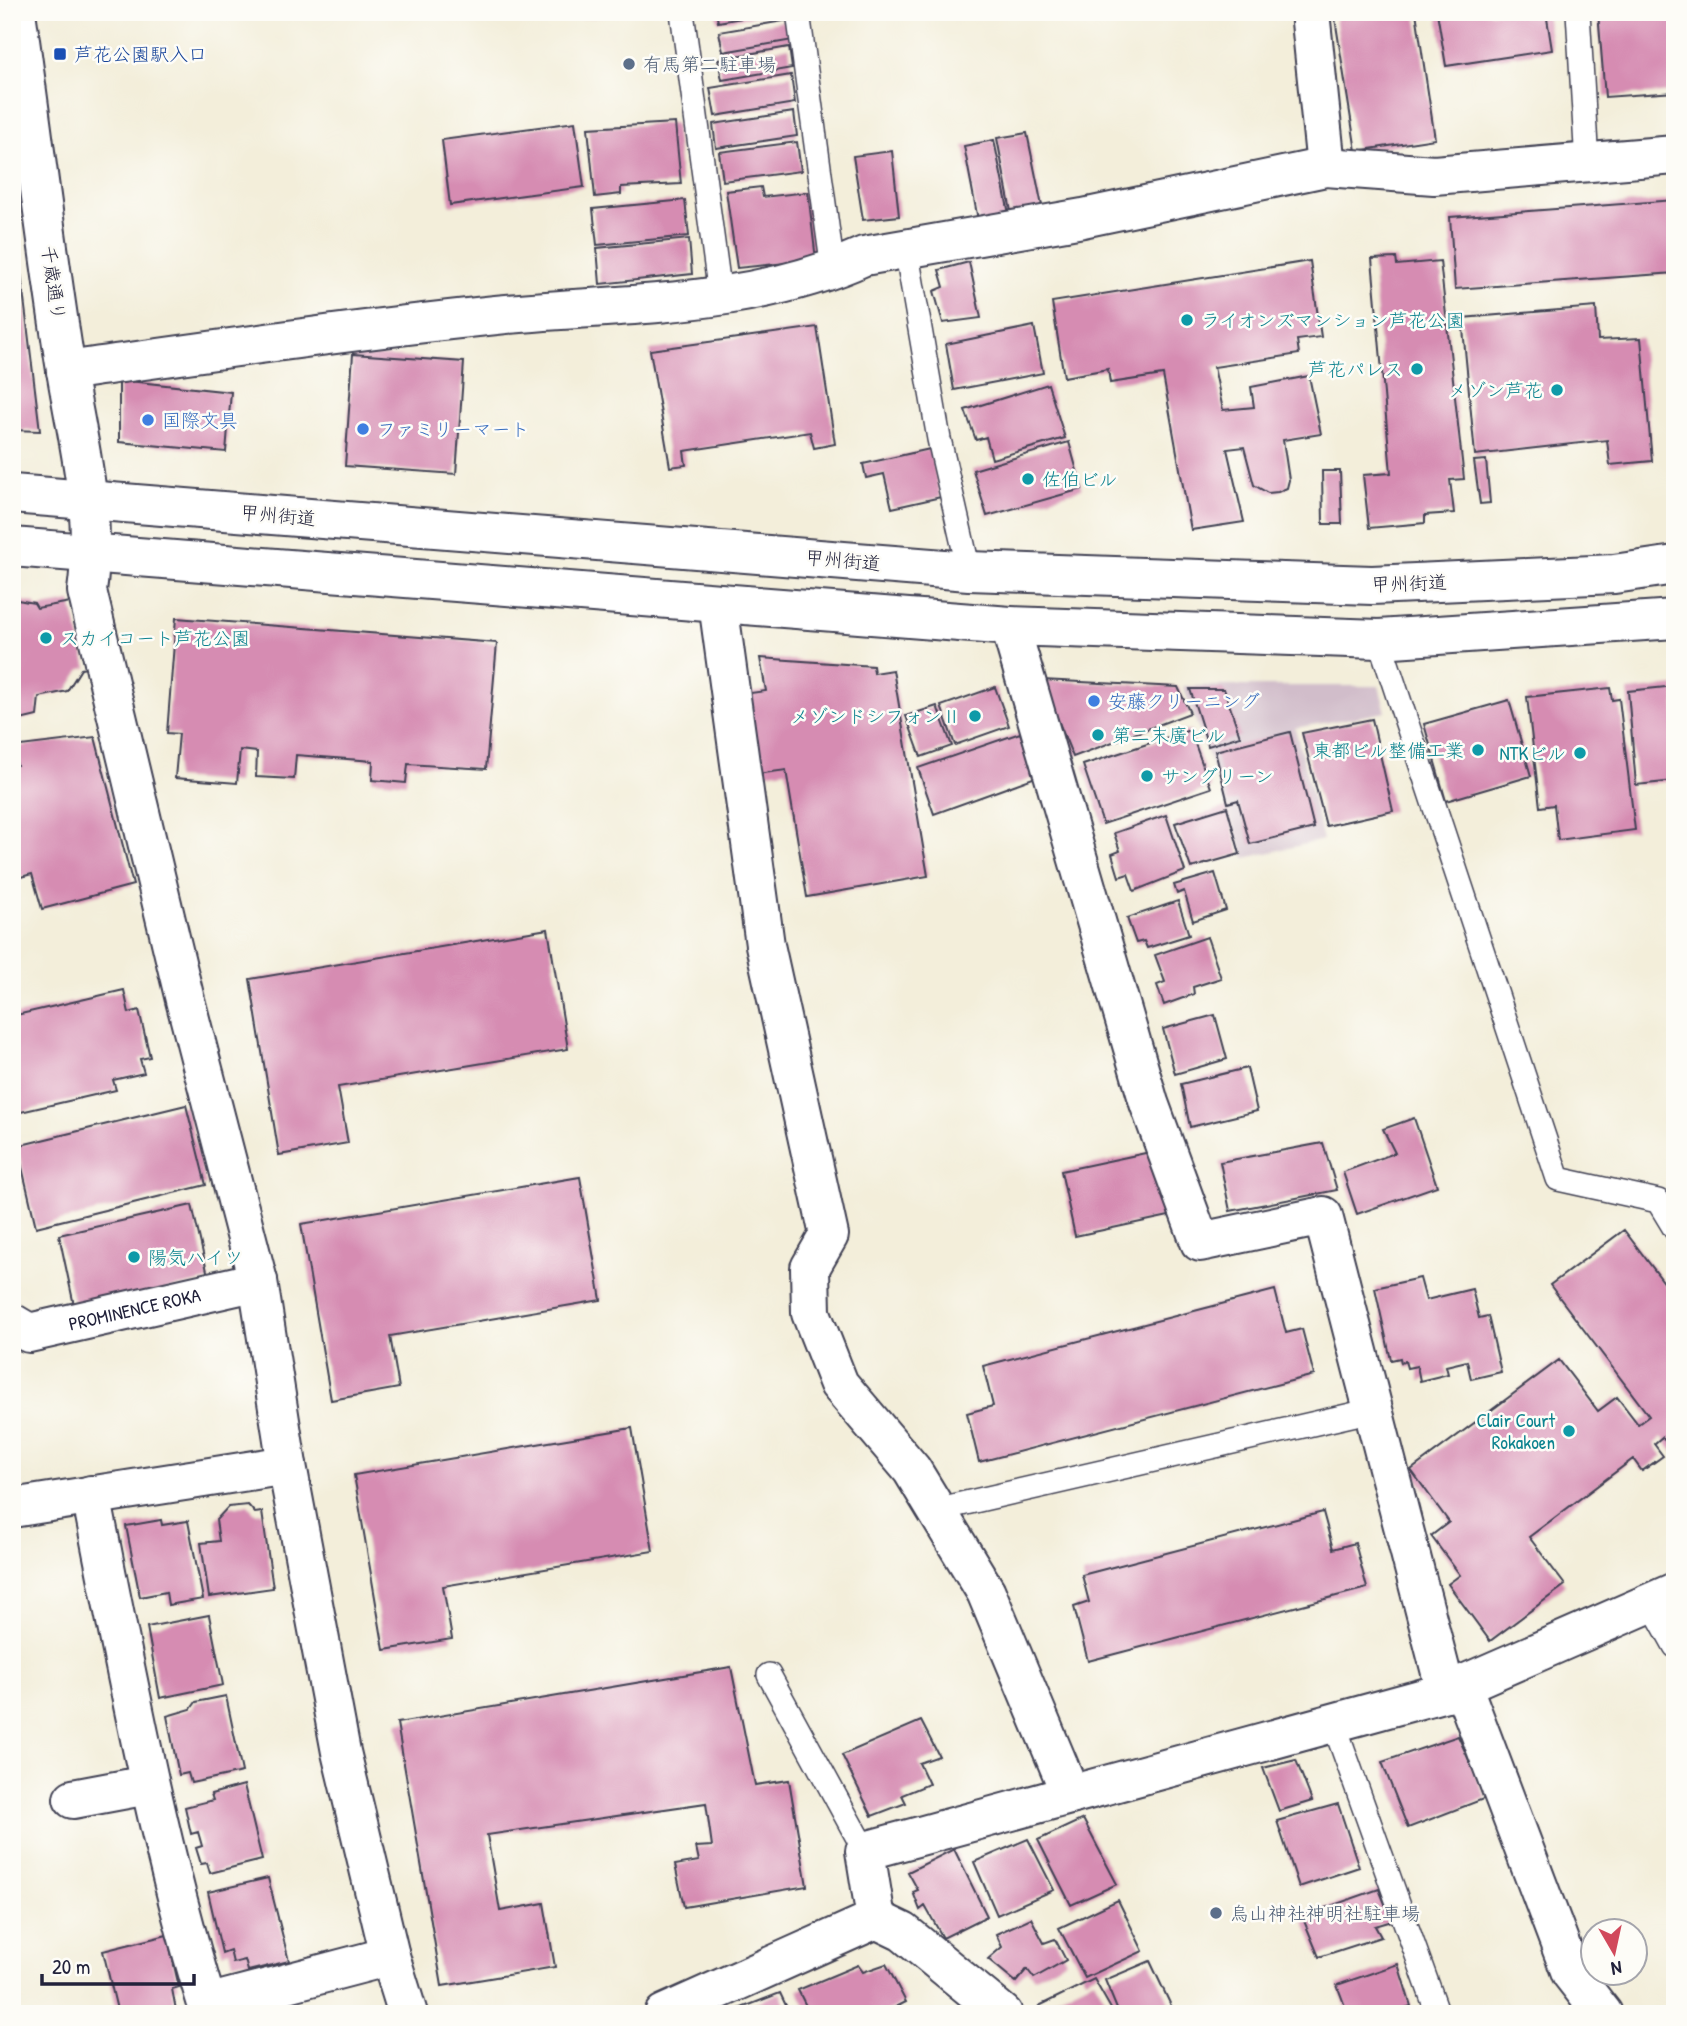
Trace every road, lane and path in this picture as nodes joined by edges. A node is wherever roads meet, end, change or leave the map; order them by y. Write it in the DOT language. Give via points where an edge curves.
graph roads {
  1 [pos="16,12"];
  2 [pos="682,12"];
  3 [pos="798,12"];
  4 [pos="1310,12"];
  5 [pos="1578,12"];
  6 [pos="1675,155"];
  7 [pos="1587,164"];
  8 [pos="1326,167"];
  9 [pos="906,248"];
  10 [pos="833,270"];
  11 [pos="720,295"];
  12 [pos="66,371"];
  13 [pos="12,494"];
  14 [pos="89,500"];
  15 [pos="12,547"];
  16 [pos="92,554"];
  17 [pos="1675,565"];
  18 [pos="969,570"];
  19 [pos="719,603"];
  20 [pos="1675,619"];
  21 [pos="1010,626"];
  22 [pos="1380,639"];
  23 [pos="1675,1229"];
  24 [pos="258,1281"];
  25 [pos="12,1323"];
  26 [pos="1373,1410"];
  27 [pos="287,1465"];
  28 [pos="91,1495"];
  29 [pos="12,1508"];
  30 [pos="935,1510"];
  31 [pos="1663,1598"];
  32 [pos="1675,1646"];
  33 [pos="769,1675"];
  34 [pos="1454,1689"];
  35 [pos="1334,1724"];
  36 [pos="148,1785"];
  37 [pos="1071,1795"];
  38 [pos="72,1799"];
  39 [pos="865,1851"];
  40 [pos="876,1919"];
  41 [pos="390,1956"];
  42 [pos="408,2014"];
  43 [pos="664,2014"];
  44 [pos="1003,2014"];
  45 [pos="1438,2014"];
  46 [pos="1603,2014"];
  1 -- 12 [label="main road, 千歳通り"];
  2 -- 11 [label="lane"];
  3 -- 10 [label="lane"];
  4 -- 8 [label="main road"];
  5 -- 7 [label="lane"];
  6 -- 7 [label="main road"];
  7 -- 8 [label="main road" via="1434,175"];
  8 -- 9 [label="main road" via="1083,218"];
  9 -- 10 [label="main road" via="864,256"];
  9 -- 18 [label="lane" via="939,439"];
  10 -- 11 [label="main road" via="787,284"];
  11 -- 12 [label="main road" via="494,315"];
  12 -- 14 [label="main road, 千歳通り"];
  13 -- 14 [label="main road, 甲州街道"];
  14 -- 16 [label="main road, 千歳通り"];
  14 -- 18 [label="main road, 甲州街道"];
  15 -- 16 [label="main road"];
  16 -- 19 [label="main road"];
  16 -- 24 [label="main road, 千歳通り" via="87,591"];
  17 -- 18 [label="main road, 甲州街道" via="1614,574 1371,584"];
  19 -- 21 [label="main road"];
  19 -- 30 [label="main road" via="765,945 829,1235 810,1268 811,1313 839,1384 912,1470"];
  20 -- 22 [label="main road"];
  21 -- 22 [label="main road"];
  21 -- 26 [label="main road" via="1149,1103 1199,1242 1323,1216"];
  22 -- 23 [label="lane" via="1558,1179 1658,1201"];
  24 -- 25 [label="main road, PROMINENCE ROKA" via="29,1333"];
  24 -- 27 [label="main road, 千歳通り"];
  26 -- 30 [label="lane"];
  26 -- 34 [label="main road"];
  27 -- 28 [label="main road"];
  27 -- 41 [label="main road, 千歳通り" via="341,1752"];
  28 -- 29 [label="main road"];
  28 -- 36 [label="main road"];
  30 -- 37 [label="main road" via="986,1592"];
  31 -- 32 [label="lane"];
  31 -- 34 [label="main road"];
  33 -- 39 [label="lane"];
  34 -- 35 [label="main road"];
  34 -- 46 [label="main road" via="1571,1973"];
  35 -- 37 [label="main road"];
  35 -- 45 [label="lane"];
  36 -- 38 [label="main road"];
  36 -- 41 [label="main road" via="179,1912 208,2004"];
  37 -- 39 [label="main road"];
  39 -- 40 [label="main road"];
  40 -- 43 [label="main road"];
  40 -- 44 [label="main road" via="903,1932"];
  41 -- 42 [label="main road, 千歳通り"];
}
